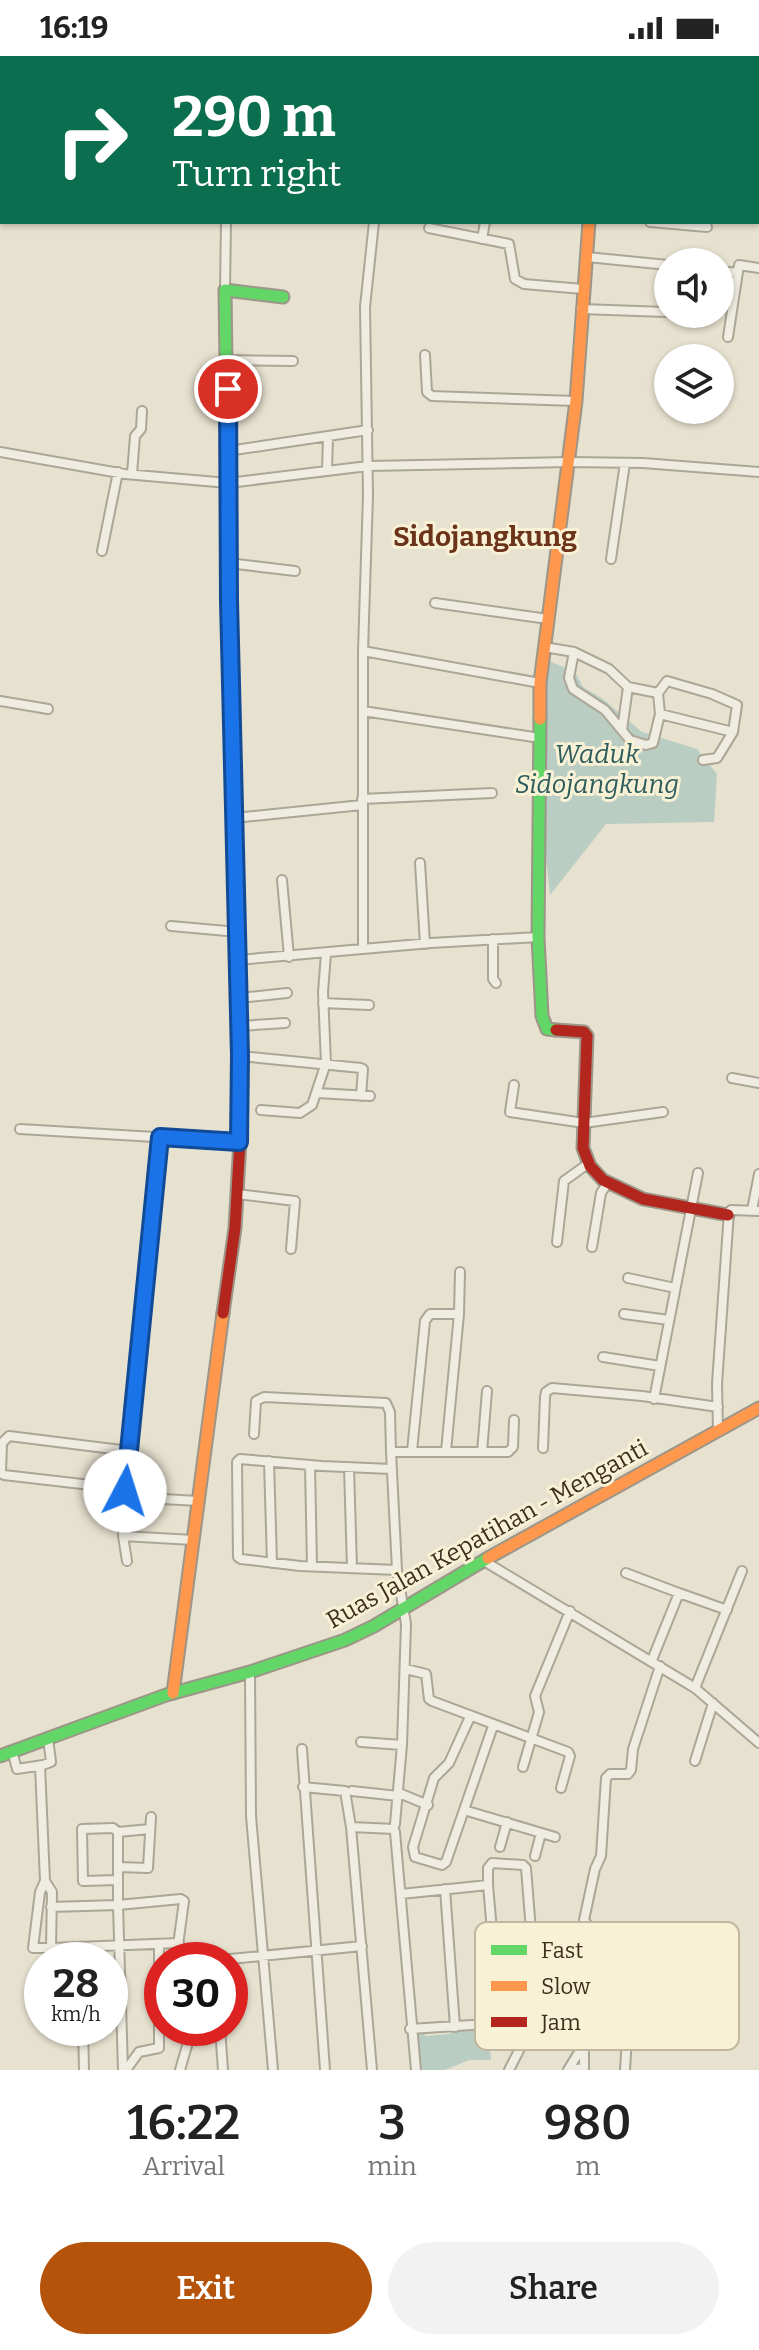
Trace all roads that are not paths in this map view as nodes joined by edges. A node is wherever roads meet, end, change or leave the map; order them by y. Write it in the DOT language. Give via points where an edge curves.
graph roads {
  1 [pos="226,224"];
  2 [pos="374,224"];
  3 [pos="485,224"];
  4 [pos="589,224"];
  5 [pos="673,224"];
  6 [pos="707,227"];
  7 [pos="429,228"];
  8 [pos="482,239"];
  9 [pos="587,257"];
  10 [pos="654,264"];
  11 [pos="759,268"];
  12 [pos="734,273"];
  13 [pos="738,273"];
  14 [pos="583,289"];
  15 [pos="225,290"];
  16 [pos="283,297"];
  17 [pos="581,309"];
  18 [pos="654,312"];
  19 [pos="728,337"];
  20 [pos="425,355"];
  21 [pos="228,360"];
  22 [pos="293,361"];
  23 [pos="576,401"];
  24 [pos="142,411"];
  25 [pos="368,430"];
  26 [pos="328,437"];
  27 [pos="228,451"];
  28 [pos="0,452"];
  29 [pos="569,462"];
  30 [pos="625,463"];
  31 [pos="368,466"];
  32 [pos="327,471"];
  33 [pos="118,472"];
  34 [pos="759,472"];
  35 [pos="132,474"];
  36 [pos="228,483"];
  37 [pos="102,551"];
  38 [pos="611,559"];
  39 [pos="228,563"];
  40 [pos="295,571"];
  41 [pos="435,603"];
  42 [pos="548,619"];
  43 [pos="544,647"];
  44 [pos="363,651"];
  45 [pos="574,652"];
  46 [pos="540,683"];
  47 [pos="628,687"];
  48 [pos="658,693"];
  49 [pos="0,701"];
  50 [pos="48,709"];
  51 [pos="363,711"];
  52 [pos="660,714"];
  53 [pos="622,730"];
  54 [pos="733,732"];
  55 [pos="540,738"];
  56 [pos="703,760"];
  57 [pos="492,793"];
  58 [pos="362,802"];
  59 [pos="234,818"];
  60 [pos="420,863"];
  61 [pos="282,880"];
  62 [pos="171,926"];
  63 [pos="238,932"];
  64 [pos="538,937"];
  65 [pos="493,939"];
  66 [pos="425,944"];
  67 [pos="363,949"];
  68 [pos="326,954"];
  69 [pos="289,957"];
  70 [pos="238,960"];
  71 [pos="496,983"];
  72 [pos="287,993"];
  73 [pos="239,998"];
  74 [pos="323,1003"];
  75 [pos="369,1005"];
  76 [pos="285,1023"];
  77 [pos="240,1026"];
  78 [pos="240,1056"];
  79 [pos="325,1066"];
  80 [pos="732,1078"];
  81 [pos="759,1083"];
  82 [pos="514,1085"];
  83 [pos="317,1093"];
  84 [pos="261,1110"];
  85 [pos="663,1112"];
  86 [pos="584,1123"];
  87 [pos="20,1129"];
  88 [pos="160,1137"];
  89 [pos="239,1142"];
  90 [pos="589,1163"];
  91 [pos="698,1173"];
  92 [pos="759,1174"];
  93 [pos="608,1182"];
  94 [pos="237,1194"];
  95 [pos="690,1209"];
  96 [pos="756,1210"];
  97 [pos="728,1215"];
  98 [pos="557,1242"];
  99 [pos="592,1247"];
  100 [pos="291,1249"];
  101 [pos="460,1272"];
  102 [pos="628,1278"];
  103 [pos="675,1288"];
  104 [pos="459,1314"];
  105 [pos="624,1314"];
  106 [pos="669,1320"];
  107 [pos="603,1357"];
  108 [pos="660,1366"];
  109 [pos="487,1391"];
  110 [pos="654,1399"];
  111 [pos="718,1407"];
  112 [pos="759,1408"];
  113 [pos="514,1420"];
  114 [pos="718,1432"];
  115 [pos="254,1434"];
  116 [pos="543,1448"];
  117 [pos="129,1451"];
  118 [pos="412,1451"];
  119 [pos="446,1451"];
  120 [pos="391,1452"];
  121 [pos="482,1452"];
  122 [pos="269,1461"];
  123 [pos="310,1465"];
  124 [pos="349,1467"];
  125 [pos="391,1469"];
  126 [pos="125,1493"];
  127 [pos="199,1501"];
  128 [pos="123,1536"];
  129 [pos="193,1540"];
  130 [pos="127,1561"];
  131 [pos="484,1561"];
  132 [pos="272,1563"];
  133 [pos="312,1566"];
  134 [pos="352,1568"];
  135 [pos="397,1570"];
  136 [pos="742,1571"];
  137 [pos="626,1573"];
  138 [pos="679,1593"];
  139 [pos="404,1607"];
  140 [pos="727,1610"];
  141 [pos="570,1611"];
  142 [pos="656,1663"];
  143 [pos="406,1669"];
  144 [pos="250,1672"];
  145 [pos="695,1688"];
  146 [pos="173,1693"];
  147 [pos="713,1703"];
  148 [pos="470,1717"];
  149 [pos="493,1726"];
  150 [pos="531,1737"];
  151 [pos="48,1738"];
  152 [pos="361,1742"];
  153 [pos="759,1743"];
  154 [pos="402,1745"];
  155 [pos="302,1749"];
  156 [pos="6,1754"];
  157 [pos="695,1761"];
  158 [pos="40,1766"];
  159 [pos="523,1767"];
  160 [pos="303,1787"];
  161 [pos="561,1788"];
  162 [pos="352,1791"];
  163 [pos="398,1794"];
  164 [pos="428,1805"];
  165 [pos="464,1810"];
  166 [pos="151,1817"];
  167 [pos="507,1822"];
  168 [pos="395,1824"];
  169 [pos="351,1827"];
  170 [pos="150,1829"];
  171 [pos="118,1832"];
  172 [pos="541,1833"];
  173 [pos="555,1837"];
  174 [pos="500,1847"];
  175 [pos="535,1856"];
  176 [pos="118,1867"];
  177 [pos="118,1880"];
  178 [pos="45,1881"];
  179 [pos="488,1885"];
  180 [pos="445,1889"];
  181 [pos="401,1894"];
  182 [pos="118,1905"];
  183 [pos="51,1907"];
  184 [pos="491,1922"];
  185 [pos="530,1922"];
  186 [pos="585,1922"];
  187 [pos="34,1942"];
  188 [pos="51,1942"];
  189 [pos="121,1942"];
  190 [pos="179,1942"];
  191 [pos="362,1946"];
  192 [pos="316,1949"];
  193 [pos="264,1954"];
  194 [pos="248,1956"];
  195 [pos="475,2025"];
  196 [pos="455,2027"];
  197 [pos="410,2029"];
  198 [pos="83,2046"];
  199 [pos="123,2046"];
  200 [pos="187,2046"];
  201 [pos="221,2046"];
  202 [pos="159,2048"];
  203 [pos="520,2050"];
  204 [pos="584,2050"];
  205 [pos="626,2050"];
  206 [pos="84,2070"];
  207 [pos="124,2070"];
  208 [pos="180,2070"];
  209 [pos="223,2070"];
  210 [pos="273,2070"];
  211 [pos="325,2070"];
  212 [pos="372,2070"];
  213 [pos="416,2070"];
  214 [pos="509,2070"];
  215 [pos="569,2070"];
  216 [pos="625,2070"];
  1 -- 15 [label="street"];
  2 -- 25 [label="street" via="365,307"];
  3 -- 8 [label="street"];
  4 -- 9 [label="street"];
  5 -- 6 [label="street"];
  7 -- 8 [label="street"];
  8 -- 14 [label="street" via="509,244 519,282"];
  9 -- 10 [label="street"];
  9 -- 14 [label="street"];
  11 -- 13 [label="street" via="739,265"];
  12 -- 13 [label="street"];
  13 -- 19 [label="street"];
  14 -- 17 [label="street"];
  15 -- 16 [label="street"];
  15 -- 21 [label="street"];
  17 -- 18 [label="street"];
  17 -- 23 [label="street"];
  20 -- 23 [label="street" via="427,392 432,396"];
  21 -- 22 [label="street"];
  21 -- 27 [label="street"];
  23 -- 29 [label="street"];
  24 -- 35 [label="street"];
  25 -- 26 [label="street"];
  25 -- 31 [label="street"];
  26 -- 27 [label="street"];
  26 -- 32 [label="street"];
  27 -- 36 [label="street"];
  28 -- 33 [label="street"];
  29 -- 30 [label="street"];
  29 -- 31 [label="street"];
  29 -- 42 [label="street"];
  30 -- 34 [label="street"];
  30 -- 38 [label="street"];
  31 -- 32 [label="street"];
  31 -- 44 [label="street"];
  32 -- 36 [label="street"];
  33 -- 35 [label="street"];
  33 -- 37 [label="street"];
  35 -- 36 [label="street"];
  36 -- 39 [label="street"];
  39 -- 40 [label="street"];
  39 -- 59 [label="street"];
  41 -- 42 [label="street"];
  42 -- 43 [label="street"];
  43 -- 45 [label="street"];
  43 -- 46 [label="street"];
  44 -- 46 [label="street"];
  44 -- 51 [label="street"];
  45 -- 47 [label="street" via="609,669"];
  45 -- 53 [label="street" via="570,685"];
  46 -- 55 [label="street"];
  47 -- 48 [label="street"];
  47 -- 53 [label="street"];
  48 -- 52 [label="street"];
  48 -- 54 [label="street" via="667,681 735,703"];
  49 -- 50 [label="street"];
  51 -- 55 [label="street"];
  51 -- 58 [label="street"];
  52 -- 53 [label="street" via="650,745 630,740"];
  52 -- 54 [label="street"];
  54 -- 56 [label="street" via="717,758"];
  55 -- 64 [label="street"];
  57 -- 58 [label="street"];
  58 -- 59 [label="street"];
  58 -- 67 [label="street"];
  59 -- 63 [label="street"];
  60 -- 66 [label="street"];
  61 -- 69 [label="street"];
  62 -- 63 [label="street"];
  63 -- 70 [label="street"];
  64 -- 65 [label="street"];
  64 -- 86 [label="street" via="543,1022 547,1029 587,1036"];
  65 -- 66 [label="street"];
  65 -- 71 [label="street"];
  66 -- 67 [label="street"];
  67 -- 68 [label="street"];
  68 -- 69 [label="street"];
  68 -- 74 [label="street"];
  69 -- 70 [label="street"];
  70 -- 73 [label="street"];
  72 -- 73 [label="street"];
  73 -- 77 [label="street"];
  74 -- 75 [label="street"];
  74 -- 79 [label="street"];
  76 -- 77 [label="street"];
  77 -- 78 [label="street"];
  78 -- 79 [label="street"];
  78 -- 89 [label="street"];
  79 -- 83 [label="street"];
  79 -- 83 [label="street" via="363,1069 365,1096"];
  80 -- 81 [label="street"];
  82 -- 86 [label="street" via="510,1112"];
  83 -- 84 [label="street" via="307,1111"];
  85 -- 86 [label="street"];
  86 -- 90 [label="street" via="583,1148"];
  87 -- 88 [label="street"];
  88 -- 89 [label="street"];
  88 -- 117 [label="street"];
  89 -- 94 [label="street"];
  90 -- 93 [label="street"];
  90 -- 98 [label="street" via="564,1181"];
  91 -- 95 [label="street"];
  92 -- 96 [label="street"];
  93 -- 95 [label="street" via="649,1202"];
  93 -- 99 [label="street" via="601,1193"];
  94 -- 100 [label="street" via="295,1201"];
  94 -- 127 [label="street"];
  95 -- 97 [label="street"];
  95 -- 103 [label="street"];
  96 -- 97 [label="street" via="731,1210"];
  97 -- 111 [label="street"];
  101 -- 104 [label="street"];
  102 -- 103 [label="street"];
  103 -- 106 [label="street"];
  104 -- 118 [label="street" via="434,1313 425,1321"];
  104 -- 119 [label="street"];
  105 -- 106 [label="street"];
  106 -- 108 [label="street"];
  107 -- 108 [label="street"];
  108 -- 110 [label="street"];
  109 -- 121 [label="street"];
  110 -- 111 [label="street"];
  110 -- 116 [label="street" via="549,1389"];
  111 -- 114 [label="street"];
  112 -- 114 [label="street, Ruas Jalan Kepatihan - Menganti"];
  113 -- 121 [label="street" via="511,1451"];
  114 -- 131 [label="street, Ruas Jalan Kepatihan - Menganti"];
  115 -- 120 [label="street" via="256,1401 264,1397 386,1403"];
  117 -- 126 [label="street"];
  117 -- 126 [label="street" via="9,1436 2,1443 4,1475"];
  118 -- 119 [label="street"];
  118 -- 120 [label="street"];
  119 -- 121 [label="street"];
  120 -- 125 [label="street"];
  122 -- 123 [label="street"];
  122 -- 132 [label="street"];
  122 -- 132 [label="street" via="237,1462 238,1557"];
  123 -- 124 [label="street"];
  123 -- 133 [label="street"];
  124 -- 125 [label="street"];
  124 -- 134 [label="street"];
  125 -- 135 [label="street"];
  126 -- 127 [label="street"];
  126 -- 128 [label="street"];
  127 -- 129 [label="street"];
  128 -- 129 [label="street"];
  128 -- 130 [label="street"];
  129 -- 146 [label="street"];
  131 -- 139 [label="street, Ruas Jalan Kepatihan - Menganti"];
  131 -- 141 [label="street"];
  132 -- 133 [label="street"];
  133 -- 134 [label="street"];
  134 -- 135 [label="street"];
  135 -- 139 [label="street"];
  136 -- 140 [label="street"];
  137 -- 138 [label="street"];
  138 -- 140 [label="street"];
  138 -- 142 [label="street"];
  139 -- 143 [label="street"];
  139 -- 144 [label="street, Ruas Jalan Kepatihan - Menganti" via="345,1640"];
  140 -- 145 [label="street"];
  141 -- 142 [label="street"];
  141 -- 150 [label="street" via="535,1696 539,1708"];
  142 -- 145 [label="street"];
  142 -- 186 [label="street" via="631,1770 606,1778 601,1856"];
  143 -- 148 [label="street" via="426,1674 429,1699"];
  143 -- 154 [label="street"];
  144 -- 146 [label="street, Ruas Jalan Kepatihan - Menganti"];
  144 -- 193 [label="street" via="251,1816"];
  145 -- 147 [label="street"];
  146 -- 151 [label="street, Ruas Jalan Kepatihan - Menganti"];
  147 -- 153 [label="street"];
  147 -- 157 [label="street"];
  148 -- 149 [label="street"];
  148 -- 164 [label="street" via="449,1763 434,1778"];
  149 -- 150 [label="street"];
  149 -- 165 [label="street"];
  150 -- 159 [label="street"];
  150 -- 161 [label="street" via="568,1752"];
  151 -- 156 [label="street, Ruas Jalan Kepatihan - Menganti"];
  151 -- 158 [label="street" via="51,1762"];
  152 -- 154 [label="street"];
  154 -- 163 [label="street"];
  155 -- 160 [label="street"];
  156 -- 158 [label="street" via="17,1769"];
  158 -- 178 [label="street"];
  160 -- 169 [label="street" via="345,1791"];
  160 -- 192 [label="street"];
  162 -- 163 [label="street"];
  163 -- 164 [label="street"];
  163 -- 168 [label="street"];
  164 -- 165 [label="street" via="413,1855 442,1865"];
  165 -- 167 [label="street"];
  166 -- 170 [label="street"];
  167 -- 172 [label="street"];
  167 -- 174 [label="street"];
  169 -- 181 [label="street" via="394,1829"];
  169 -- 191 [label="street"];
  170 -- 171 [label="street"];
  170 -- 176 [label="street" via="148,1868"];
  171 -- 176 [label="street"];
  171 -- 177 [label="street" via="82,1829 83,1881"];
  172 -- 173 [label="street"];
  172 -- 175 [label="street"];
  176 -- 177 [label="street"];
  177 -- 182 [label="street"];
  178 -- 183 [label="street" via="52,1892"];
  178 -- 187 [label="street"];
  179 -- 180 [label="street"];
  179 -- 184 [label="street"];
  179 -- 185 [label="street" via="492,1863 523,1865"];
  180 -- 181 [label="street"];
  180 -- 196 [label="street"];
  181 -- 197 [label="street"];
  182 -- 183 [label="street"];
  182 -- 189 [label="street"];
  182 -- 190 [label="street" via="181,1899"];
  183 -- 188 [label="street"];
  191 -- 192 [label="street"];
  191 -- 212 [label="street"];
  192 -- 193 [label="street"];
  192 -- 211 [label="street"];
  193 -- 194 [label="street"];
  193 -- 210 [label="street"];
  195 -- 196 [label="street"];
  196 -- 197 [label="street"];
  197 -- 213 [label="street"];
  198 -- 206 [label="street"];
  199 -- 207 [label="street"];
  200 -- 208 [label="street"];
  201 -- 209 [label="street"];
  202 -- 207 [label="street" via="139,2052"];
  203 -- 214 [label="street"];
  204 -- 215 [label="street" via="584,2068"];
  205 -- 216 [label="street"];
}
